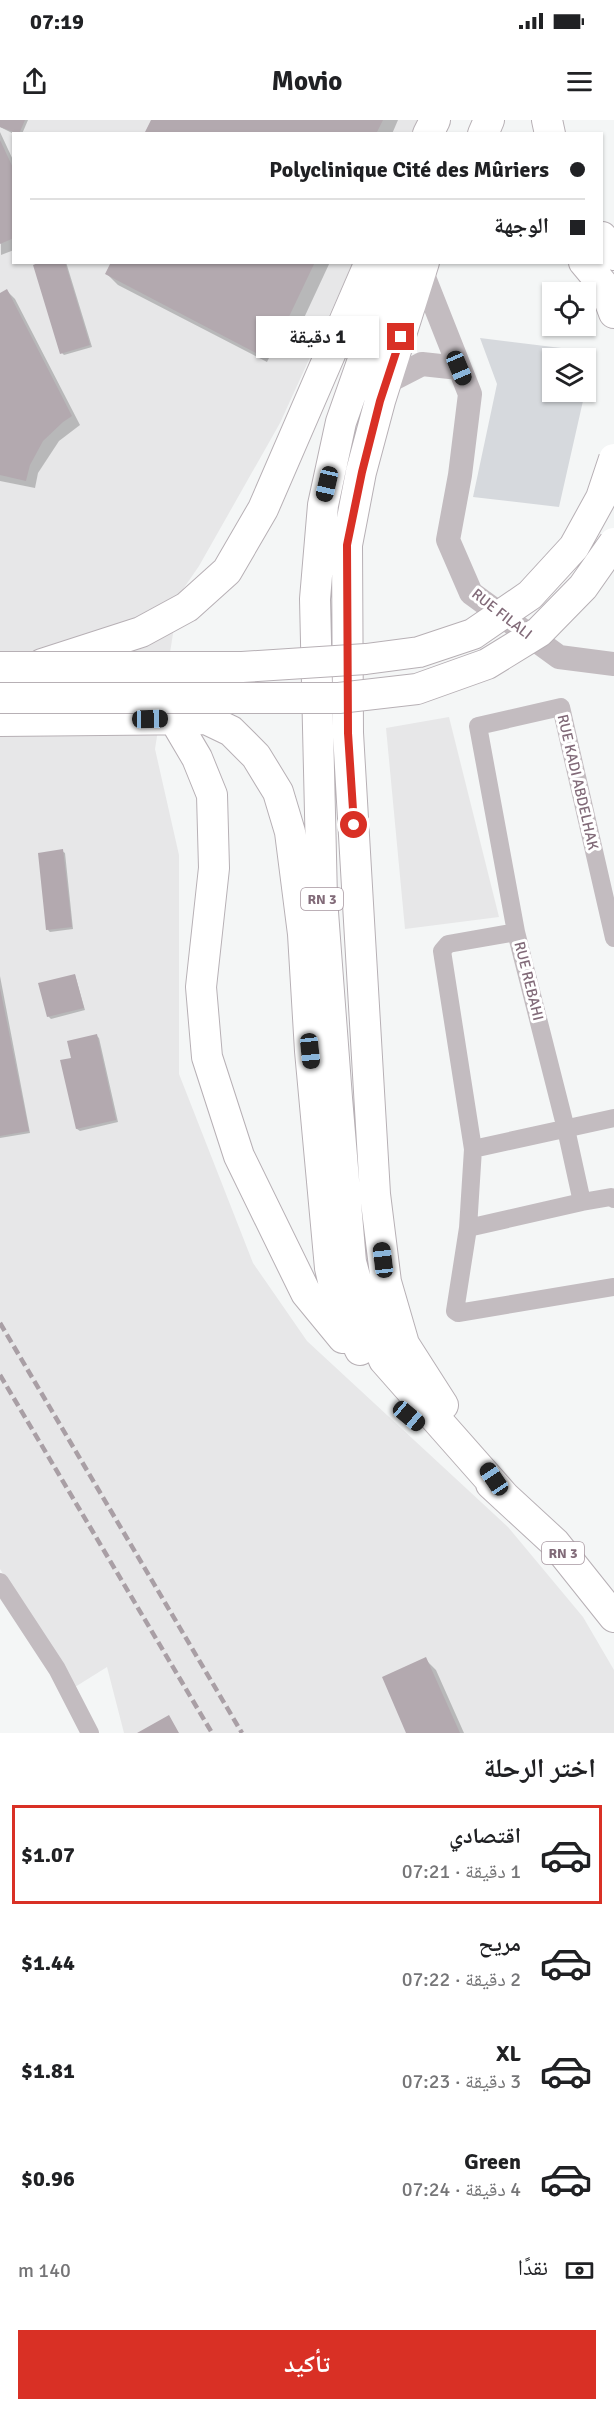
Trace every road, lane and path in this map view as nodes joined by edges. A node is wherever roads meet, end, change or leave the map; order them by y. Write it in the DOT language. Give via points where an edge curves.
graph roads {
  1 [pos="370,264"];
  2 [pos="421,264"];
  3 [pos="603,264"];
  4 [pos="614,314"];
  5 [pos="459,368"];
  6 [pos="387,382"];
  7 [pos="614,459"];
  8 [pos="614,543"];
  9 [pos="614,664"];
  10 [pos="0,667"];
  11 [pos="34,667"];
  12 [pos="0,698"];
  13 [pos="174,719"];
  14 [pos="0,721"];
  15 [pos="478,726"];
  16 [pos="516,932"];
  17 [pos="614,938"];
  18 [pos="614,1118"];
  19 [pos="567,1129"];
  20 [pos="473,1149"];
  21 [pos="614,1199"];
  22 [pos="582,1202"];
  23 [pos="468,1228"];
  24 [pos="614,1287"];
  25 [pos="368,1366"];
  26 [pos="505,1497"];
  27 [pos="0,1582"];
  28 [pos="614,1617"];
  29 [pos="90,1733"];
  1 -- 11 [label="main road" via="263,508 227,571 187,607 141,632"];
  2 -- 5 [label="street, RUE FILALI"];
  2 -- 6 [label="main road, RN 3"];
  2 -- 26 [label="main road, RN 3" via="378,317 341,422 323,505 315,599 322,899 351,1262 366,1317 384,1360"];
  3 -- 4 [label="main road" via="604,286"];
  5 -- 6 [label="street" via="422,364"];
  5 -- 9 [label="street, RUE FILALI" via="470,394 448,540 471,593 559,657"];
  6 -- 26 [label="main road, RN 3" via="347,545 348,733 375,1194 386,1282 404,1344"];
  7 -- 11 [label="main road, bridge" via="601,498 574,547 530,595 473,634 419,652 366,659 242,667"];
  8 -- 12 [label="main road, bridge" via="583,587 539,632 486,664 417,689 339,698"];
  10 -- 11 [label="main road, bridge"];
  13 -- 14 [label="main road"];
  13 -- 25 [label="main road" via="212,795 214,868 201,987 207,1057 239,1156 306,1293"];
  13 -- 25 [label="main road" via="206,719 231,731 256,756 278,792 290,832 303,934 330,1268 338,1303"];
  15 -- 16 [label="street, RUE REBAHI"];
  15 -- 17 [label="street, RUE KADI ABDELHAK" via="561,707"];
  16 -- 19 [label="street, RUE REBAHI"];
  16 -- 20 [label="street" via="448,944 442,951"];
  18 -- 19 [label="street"];
  19 -- 20 [label="street"];
  19 -- 22 [label="street, RUE REBAHI"];
  20 -- 23 [label="street"];
  21 -- 22 [label="street"];
  22 -- 23 [label="street"];
  23 -- 24 [label="street" via="457,1313"];
  25 -- 26 [label="main road" via="393,1403"];
  26 -- 28 [label="main road, RN 3" via="555,1543"];
  27 -- 29 [label="street" via="57,1669"];
}
